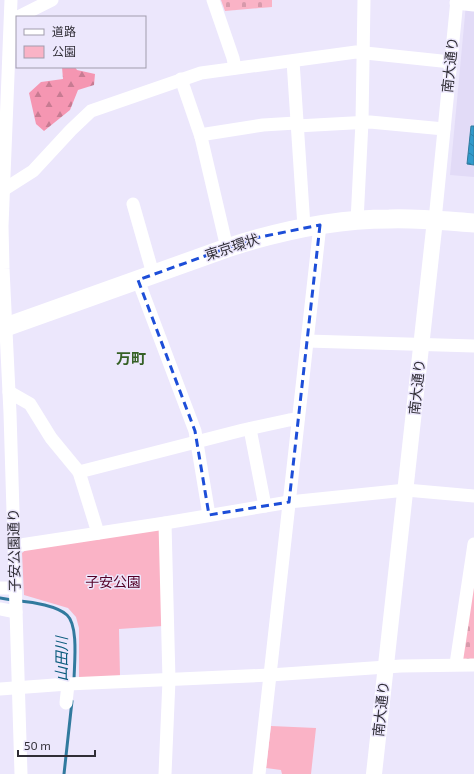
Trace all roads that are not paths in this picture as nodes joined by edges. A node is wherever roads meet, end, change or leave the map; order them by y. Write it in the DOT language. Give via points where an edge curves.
graph roads {
  1 [pos="11,0"];
  2 [pos="52,0"];
  3 [pos="213,0"];
  4 [pos="364,0"];
  5 [pos="457,2"];
  6 [pos="474,5"];
  7 [pos="17,16"];
  8 [pos="11,19"];
  9 [pos="363,52"];
  10 [pos="294,61"];
  11 [pos="451,62"];
  12 [pos="235,68"];
  13 [pos="181,79"];
  14 [pos="362,122"];
  15 [pos="297,124"];
  16 [pos="444,129"];
  17 [pos="201,136"];
  18 [pos="1,191"];
  19 [pos="133,204"];
  20 [pos="435,220"];
  21 [pos="357,221"];
  22 [pos="474,223"];
  23 [pos="312,226"];
  24 [pos="227,248"];
  25 [pos="145,277"];
  26 [pos="2,325"];
  27 [pos="307,341"];
  28 [pos="422,344"];
  29 [pos="474,346"];
  30 [pos="9,392"];
  31 [pos="298,419"];
  32 [pos="250,429"];
  33 [pos="196,442"];
  34 [pos="79,472"];
  35 [pos="12,478"];
  36 [pos="0,482"];
  37 [pos="406,490"];
  38 [pos="474,496"];
  39 [pos="289,502"];
  40 [pos="265,506"];
  41 [pos="209,515"];
  42 [pos="165,523"];
  43 [pos="98,533"];
  44 [pos="474,544"];
  45 [pos="14,546"];
  46 [pos="0,588"];
  47 [pos="15,600"];
  48 [pos="0,609"];
  49 [pos="456,664"];
  50 [pos="474,665"];
  51 [pos="386,667"];
  52 [pos="270,675"];
  53 [pos="169,680"];
  54 [pos="72,684"];
  55 [pos="19,688"];
  56 [pos="0,689"];
  57 [pos="66,703"];
  58 [pos="21,774"];
  59 [pos="165,774"];
  60 [pos="259,774"];
  61 [pos="374,774"];
  1 -- 8 [label="street, 子安公園通り"];
  2 -- 7 [label="street"];
  3 -- 12 [label="street"];
  4 -- 9 [label="street"];
  5 -- 6 [label="street"];
  5 -- 11 [label="street, 南大通り"];
  8 -- 18 [label="street, 子安公園通り"];
  9 -- 10 [label="street"];
  9 -- 11 [label="street"];
  9 -- 14 [label="street"];
  10 -- 12 [label="street"];
  10 -- 15 [label="street"];
  11 -- 16 [label="street, 南大通り"];
  12 -- 13 [label="street"];
  13 -- 17 [label="street"];
  13 -- 18 [label="street" via="91,111 33,171"];
  14 -- 15 [label="street"];
  14 -- 16 [label="street"];
  14 -- 21 [label="street"];
  15 -- 17 [label="street" via="263,125"];
  15 -- 23 [label="street"];
  16 -- 20 [label="street, 南大通り"];
  17 -- 24 [label="street"];
  18 -- 26 [label="street, 子安公園通り"];
  19 -- 25 [label="street"];
  20 -- 21 [label="highway, 東京環状" via="387,218"];
  20 -- 22 [label="highway, 東京環状"];
  20 -- 28 [label="main road, 南大通り"];
  21 -- 23 [label="highway, 東京環状"];
  23 -- 24 [label="highway, 東京環状" via="255,238"];
  23 -- 27 [label="street"];
  24 -- 25 [label="highway, 東京環状"];
  25 -- 26 [label="highway, 東京環状"];
  25 -- 33 [label="street" via="195,431"];
  26 -- 30 [label="street, 子安公園通り"];
  27 -- 28 [label="street"];
  27 -- 31 [label="street"];
  28 -- 29 [label="street"];
  28 -- 37 [label="main road, 南大通り"];
  30 -- 34 [label="street" via="30,404 51,438"];
  30 -- 35 [label="street, 子安公園通り"];
  31 -- 32 [label="street"];
  31 -- 39 [label="street"];
  32 -- 33 [label="street"];
  32 -- 40 [label="street"];
  33 -- 34 [label="street"];
  33 -- 41 [label="street"];
  34 -- 43 [label="street"];
  35 -- 36 [label="street"];
  35 -- 45 [label="street, 子安公園通り"];
  37 -- 38 [label="street"];
  37 -- 39 [label="street"];
  37 -- 51 [label="main road, 南大通り"];
  39 -- 40 [label="street"];
  39 -- 52 [label="street"];
  40 -- 41 [label="street"];
  41 -- 42 [label="street"];
  42 -- 43 [label="street"];
  42 -- 53 [label="street"];
  43 -- 45 [label="street"];
  44 -- 49 [label="street"];
  45 -- 47 [label="street, 子安公園通り"];
  46 -- 47 [label="street"];
  47 -- 48 [label="street"];
  47 -- 55 [label="street, 子安公園通り"];
  49 -- 50 [label="street"];
  49 -- 51 [label="street"];
  51 -- 52 [label="street"];
  51 -- 61 [label="main road, 南大通り"];
  52 -- 53 [label="street"];
  52 -- 60 [label="street"];
  53 -- 54 [label="street"];
  53 -- 59 [label="street"];
  54 -- 55 [label="street"];
  54 -- 57 [label="street"];
  55 -- 56 [label="street"];
  55 -- 58 [label="street, 子安公園通り"];
}
